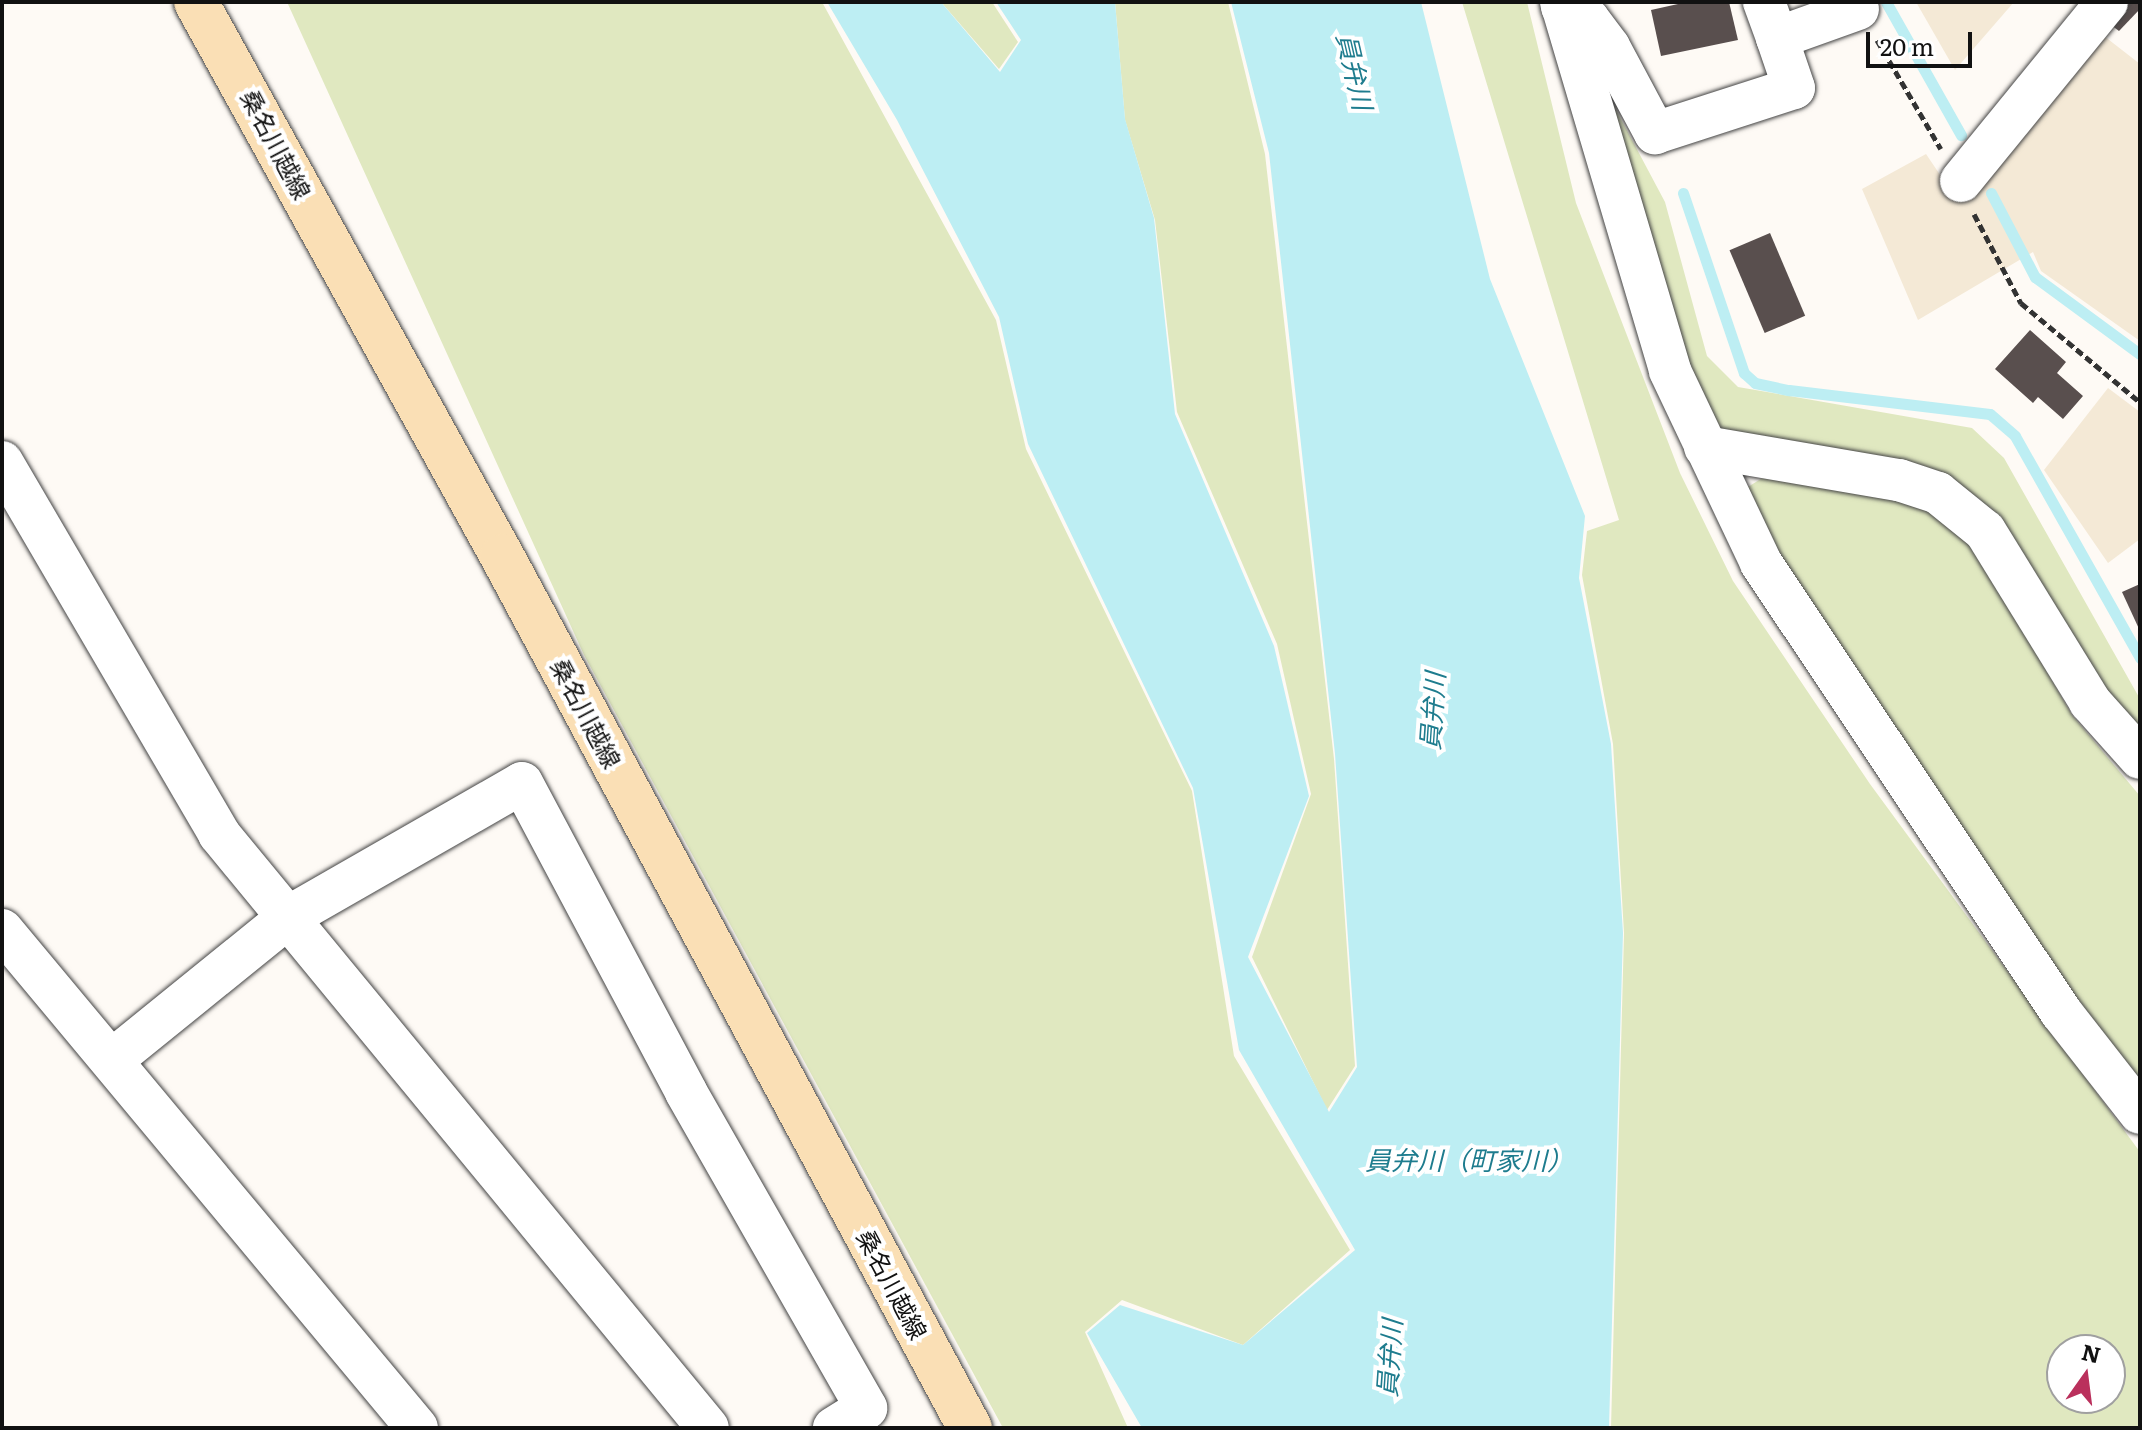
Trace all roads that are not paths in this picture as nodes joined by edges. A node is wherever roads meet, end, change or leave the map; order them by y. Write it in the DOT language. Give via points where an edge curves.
graph roads {
  1 [pos="196,2"];
  2 [pos="2107,2"];
  3 [pos="1562,4"];
  4 [pos="1858,9"];
  5 [pos="1771,20"];
  6 [pos="1961,181"];
  7 [pos="1705,447"];
  8 [pos="2,462"];
  9 [pos="2140,758"];
  10 [pos="290,916"];
  11 [pos="2,930"];
  12 [pos="112,1060"];
  13 [pos="2140,1113"];
  14 [pos="417,1428"];
  15 [pos="708,1428"];
  16 [pos="834,1428"];
  17 [pos="970,1428"];
  1 -- 17 [label="main road, 桑名川越線" via="502,556"];
  2 -- 6 [label="street"];
  3 -- 5 [label="street" via="1588,19 1609,47 1655,133 1794,88"];
  3 -- 7 [label="street" via="1670,371"];
  4 -- 5 [label="street"];
  7 -- 9 [label="street" via="1899,480 1938,493 1985,531 2090,702"];
  7 -- 13 [label="street" via="1761,563 2061,1012"];
  8 -- 10 [label="street" via="219,834"];
  10 -- 12 [label="street"];
  10 -- 15 [label="street"];
  10 -- 16 [label="street" via="522,783 686,1092 866,1408"];
  11 -- 12 [label="street"];
  12 -- 14 [label="street"];
}
